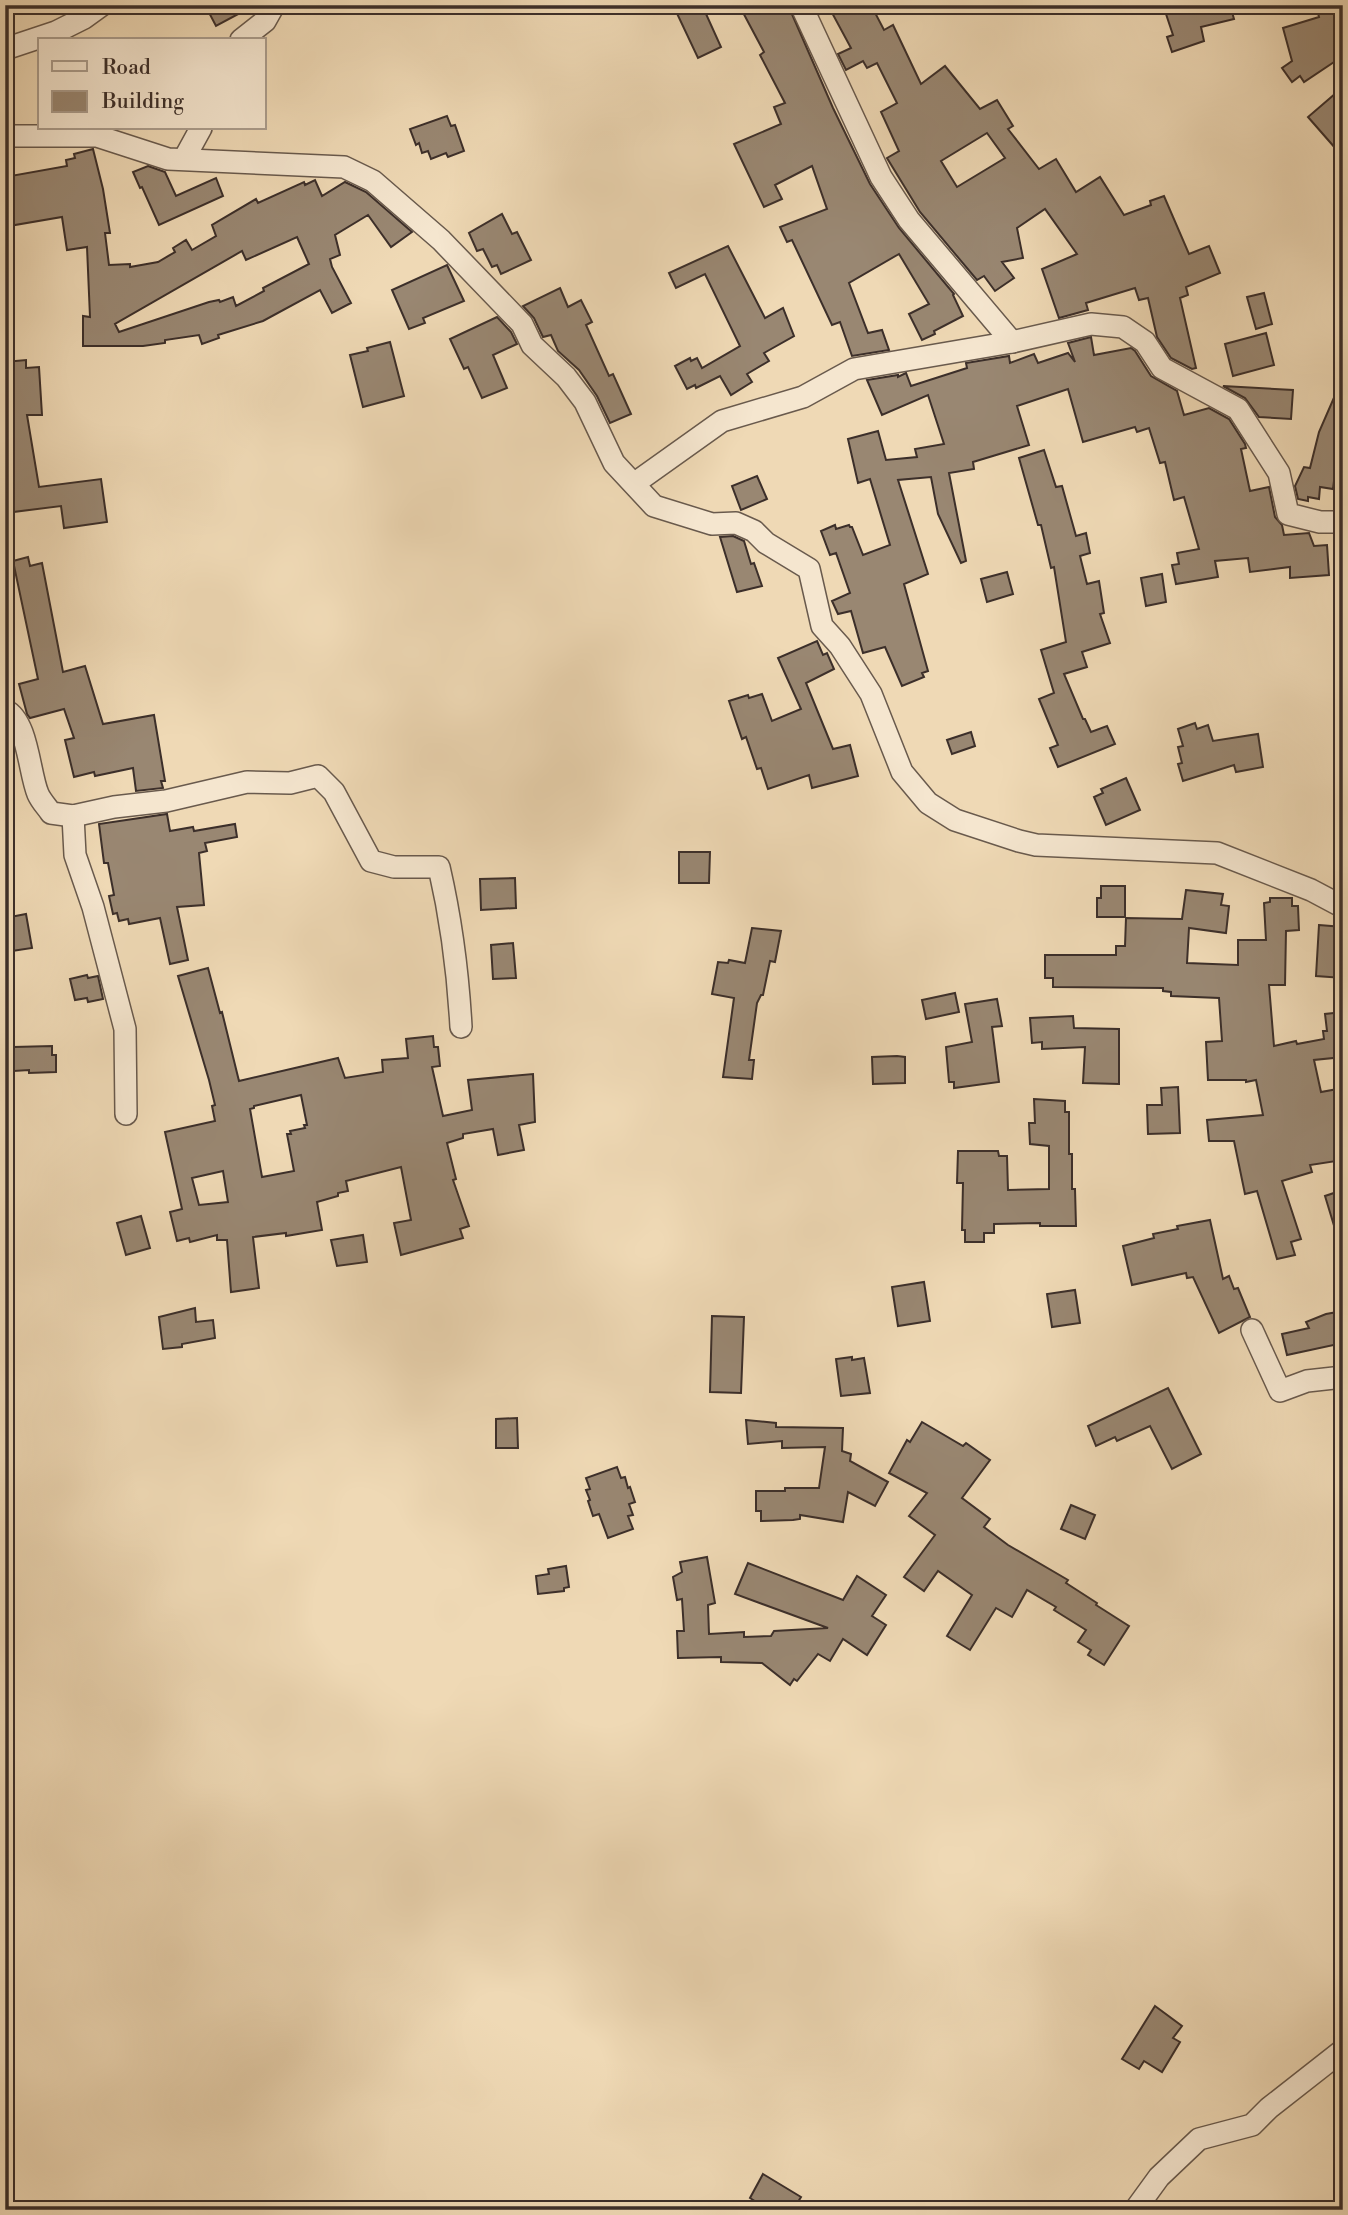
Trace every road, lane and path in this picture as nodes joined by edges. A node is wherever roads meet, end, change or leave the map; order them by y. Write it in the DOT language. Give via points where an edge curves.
graph roads {
  1 [pos="102,5"];
  2 [pos="274,5"];
  3 [pos="801,5"];
  4 [pos="244,38"];
  5 [pos="5,49"];
  6 [pos="200,130"];
  7 [pos="5,131"];
  8 [pos="184,159"];
  9 [pos="1012,342"];
  10 [pos="635,483"];
  11 [pos="1343,522"];
  12 [pos="5,710"];
  13 [pos="73,816"];
  14 [pos="1343,907"];
  15 [pos="461,1027"];
  16 [pos="126,1114"];
  17 [pos="1252,1330"];
  18 [pos="1343,1377"];
  19 [pos="1343,2050"];
  20 [pos="1135,2210"];
  1 -- 5 [label="street" via="56,32"];
  2 -- 4 [label="street" via="265,21"];
  3 -- 9 [label="street" via="881,177 909,220"];
  6 -- 8 [label="street"];
  7 -- 8 [label="street" via="11,136 97,136 168,159"];
  8 -- 10 [label="street" via="344,167 373,181 441,240 522,324 532,345 585,402 614,463"];
  9 -- 10 [label="street" via="853,369 803,397 722,421"];
  9 -- 11 [label="street" via="1091,324 1123,327 1145,342 1162,368 1238,409 1279,473 1288,514"];
  10 -- 14 [label="street" via="654,506 712,524 736,523 809,569 822,626 871,694 902,772 928,803 955,820 1036,845 1217,853"];
  12 -- 13 [label="street" via="21,731 38,794 51,813"];
  13 -- 15 [label="street" via="247,782 290,783 318,776 334,792 372,861 394,867 439,867 454,936"];
  13 -- 16 [label="street" via="75,855 125,1029"];
  17 -- 18 [label="street" via="1280,1391 1307,1381"];
  19 -- 20 [label="street" via="1252,2126 1199,2139 1159,2177"];
}
